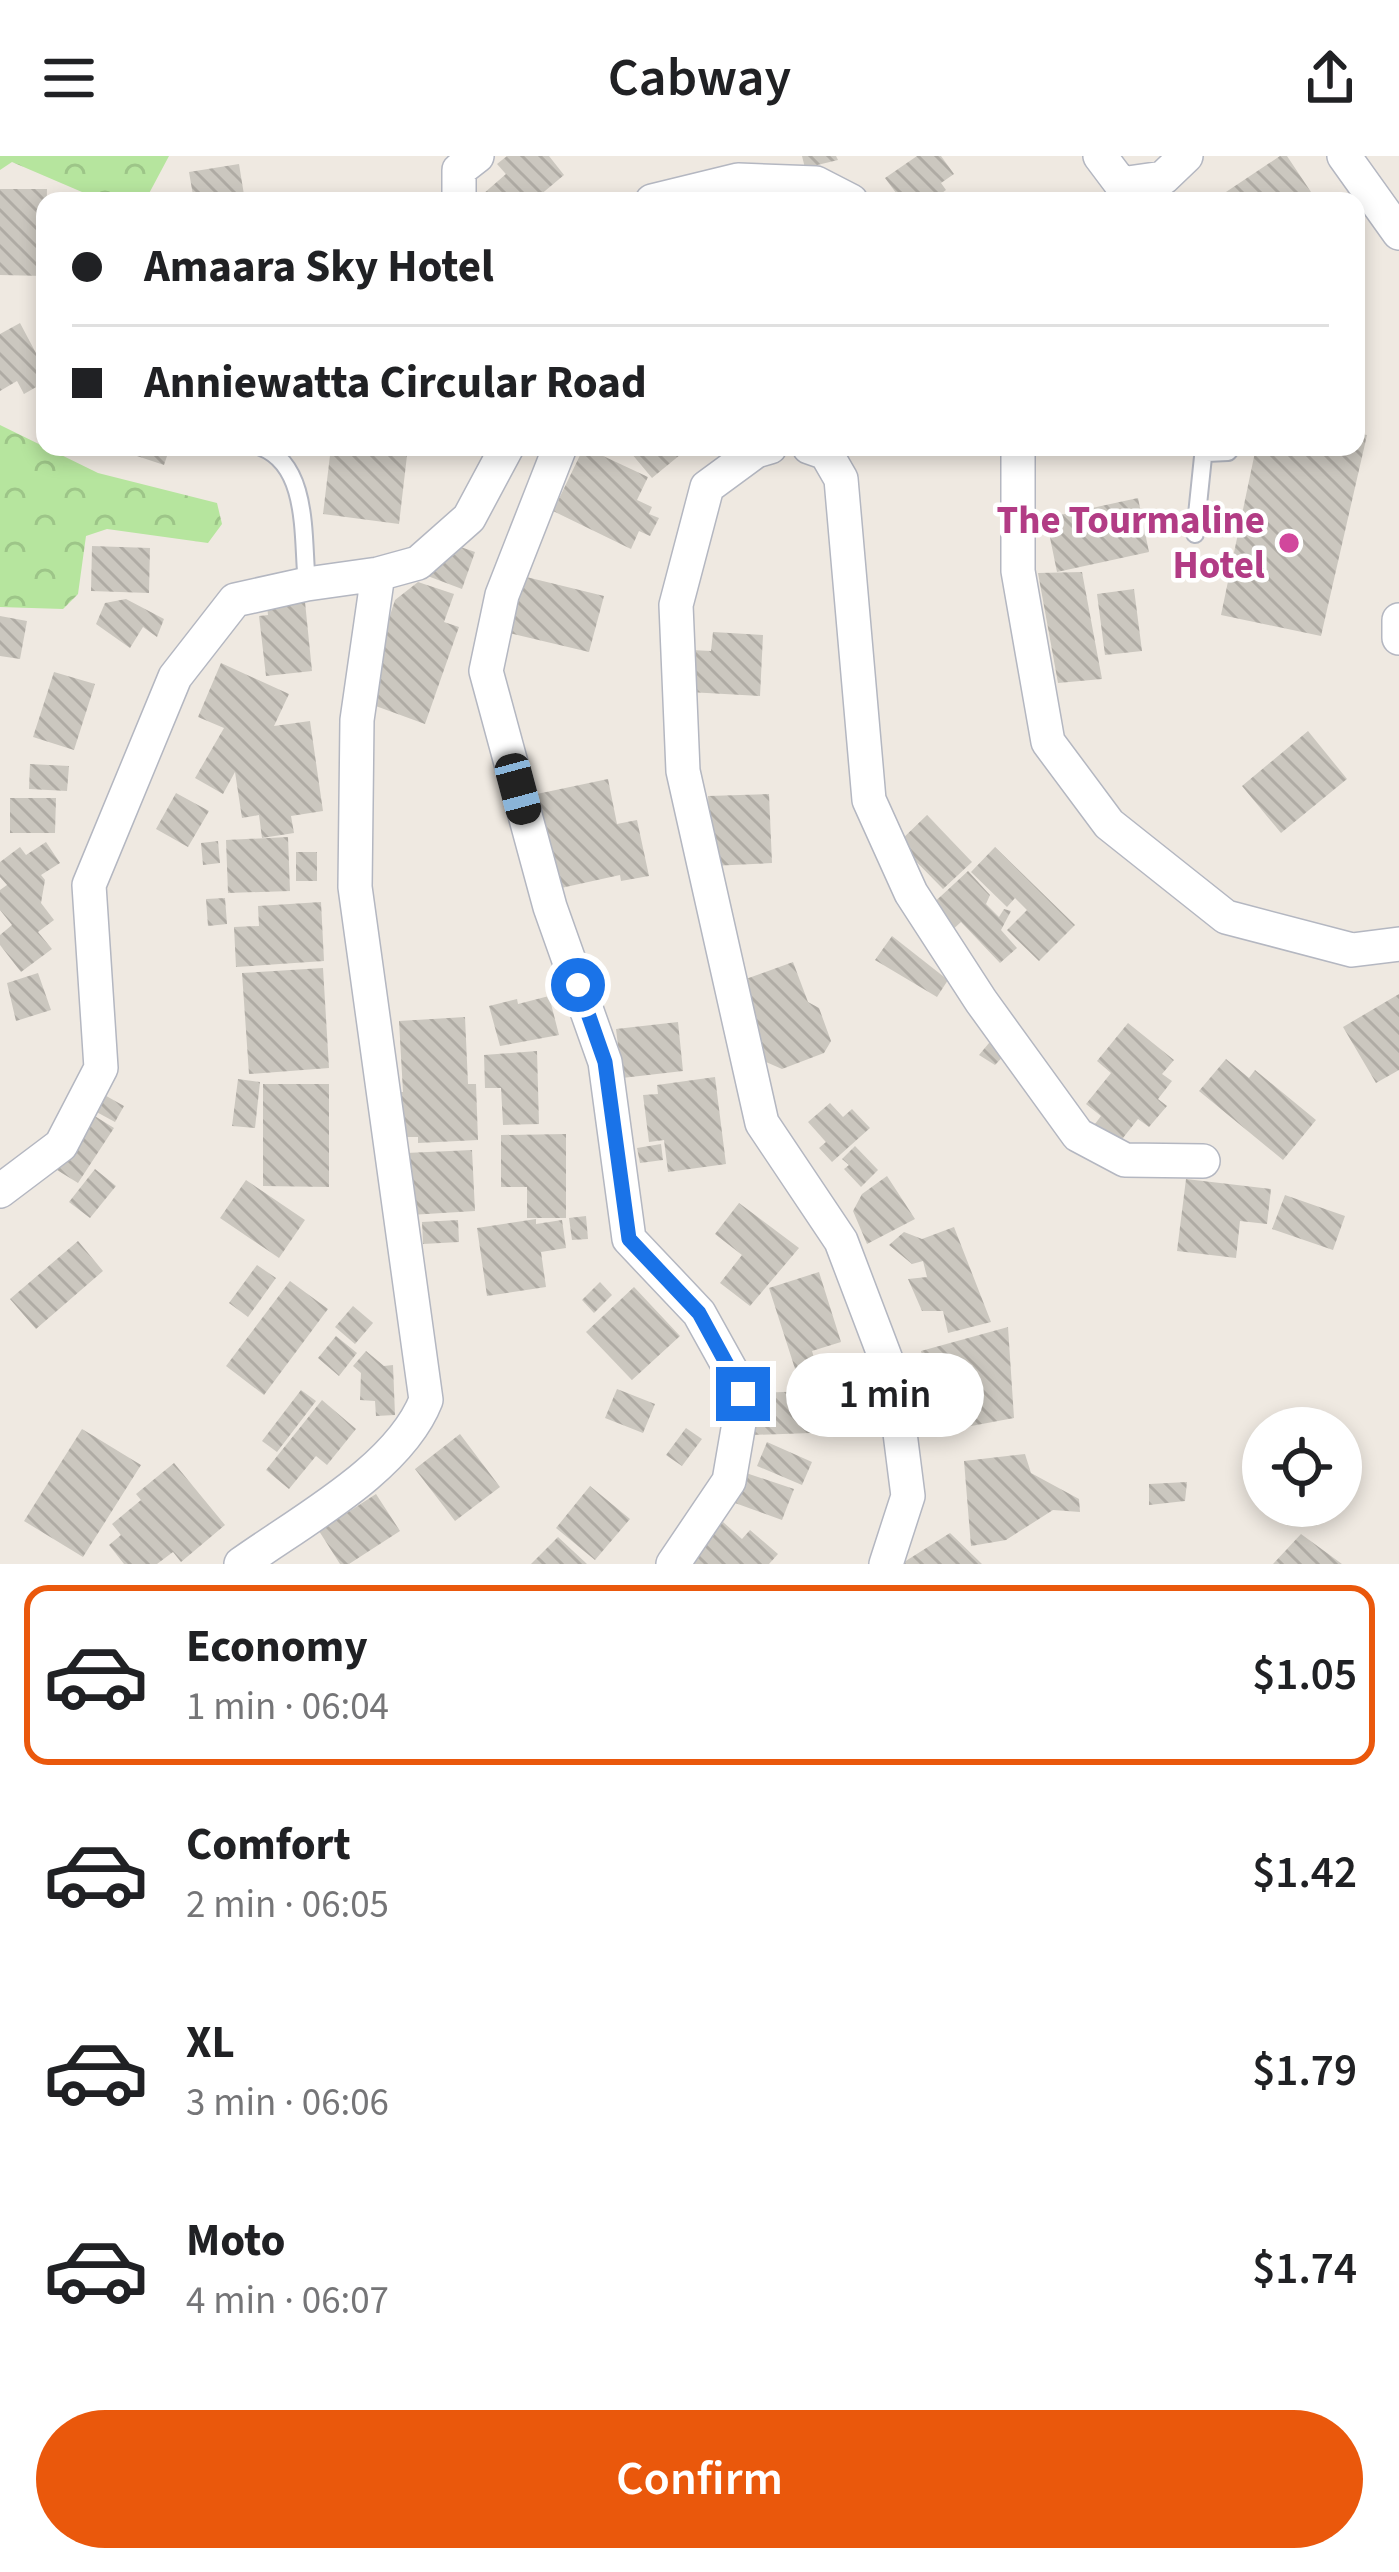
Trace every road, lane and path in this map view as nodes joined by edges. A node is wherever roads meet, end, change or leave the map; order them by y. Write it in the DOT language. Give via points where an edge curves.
graph roads {
  1 [pos="1100,156"];
  2 [pos="1344,156"];
  3 [pos="1173,178"];
  4 [pos="689,192"];
  5 [pos="834,192"];
  6 [pos="1124,192"];
  7 [pos="1399,233"];
  8 [pos="279,456"];
  9 [pos="502,456"];
  10 [pos="556,456"];
  11 [pos="749,456"];
  12 [pos="828,456"];
  13 [pos="1018,456"];
  14 [pos="1204,456"];
  15 [pos="1195,534"];
  16 [pos="378,574"];
  17 [pos="307,584"];
  18 [pos="1399,620"];
  19 [pos="1399,638"];
  20 [pos="1399,944"];
  21 [pos="1203,1161"];
  22 [pos="0,1191"];
  23 [pos="241,1564"];
  24 [pos="673,1564"];
  25 [pos="886,1564"];
  1 -- 6 [label="street"];
  2 -- 7 [label="street"];
  3 -- 6 [label="street"];
  4 -- 5 [label="street" via="738,180 816,183"];
  8 -- 17 [label="lane" via="296,480"];
  9 -- 16 [label="street" via="469,518 418,562"];
  10 -- 24 [label="street" via="502,595 487,671 550,908 605,1062 629,1239 699,1313 743,1394 729,1480"];
  11 -- 25 [label="street" via="707,487 676,605 683,771 762,1123 841,1241 893,1378 908,1496"];
  12 -- 21 [label="street" via="842,479 868,800 911,893 1078,1136 1125,1160"];
  13 -- 20 [label="street" via="1018,571 1048,742 1109,824 1226,917 1352,950"];
  14 -- 15 [label="lane"];
  16 -- 17 [label="street"];
  16 -- 23 [label="street" via="357,720 355,887 426,1400 389,1458"];
  17 -- 22 [label="street" via="235,601 175,677 89,885 101,1068 62,1145"];
  18 -- 19 [label="street"];
}
